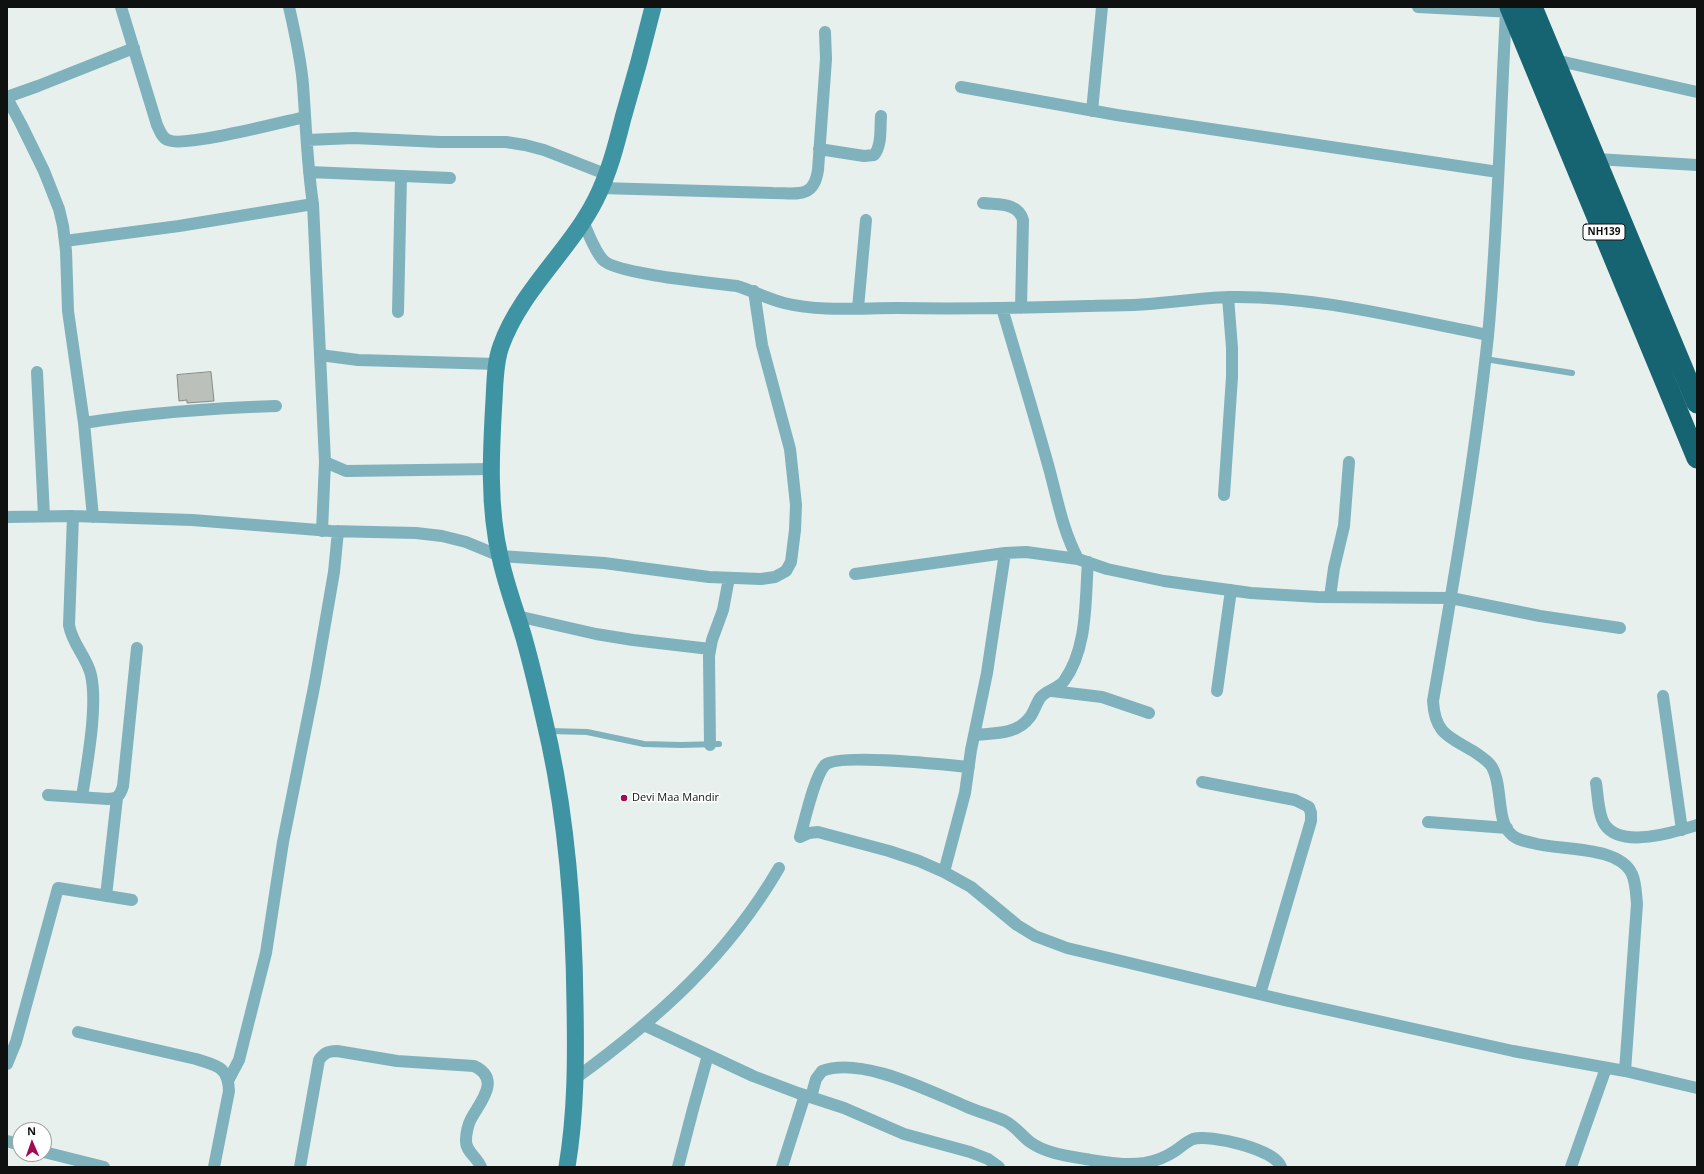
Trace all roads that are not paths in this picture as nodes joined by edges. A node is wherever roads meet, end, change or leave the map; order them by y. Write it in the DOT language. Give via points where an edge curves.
graph roads {
  1 [pos="121,7"];
  2 [pos="289,7"];
  3 [pos="653,7"];
  4 [pos="1102,7"];
  5 [pos="1418,7"];
  6 [pos="1509,10"];
  7 [pos="1534,10"];
  8 [pos="825,32"];
  9 [pos="134,48"];
  10 [pos="1555,60"];
  11 [pos="961,87"];
  12 [pos="1697,92"];
  13 [pos="7,97"];
  14 [pos="1092,111"];
  15 [pos="880,116"];
  16 [pos="305,117"];
  17 [pos="307,140"];
  18 [pos="819,149"];
  19 [pos="1596,159"];
  20 [pos="1697,164"];
  21 [pos="309,172"];
  22 [pos="1498,172"];
  23 [pos="401,176"];
  24 [pos="450,178"];
  25 [pos="604,182"];
  26 [pos="983,203"];
  27 [pos="313,204"];
  28 [pos="866,220"];
  29 [pos="584,222"];
  30 [pos="65,241"];
  31 [pos="754,291"];
  32 [pos="1228,297"];
  33 [pos="858,308"];
  34 [pos="1002,308"];
  35 [pos="1021,308"];
  36 [pos="398,312"];
  37 [pos="1488,335"];
  38 [pos="320,355"];
  39 [pos="1485,359"];
  40 [pos="497,364"];
  41 [pos="37,372"];
  42 [pos="1572,373"];
  43 [pos="1692,378"];
  44 [pos="1668,388"];
  45 [pos="1697,403"];
  46 [pos="276,406"];
  47 [pos="84,424"];
  48 [pos="1697,458"];
  49 [pos="325,462"];
  50 [pos="1348,462"];
  51 [pos="492,469"];
  52 [pos="1224,495"];
  53 [pos="44,516"];
  54 [pos="73,516"];
  55 [pos="7,517"];
  56 [pos="93,517"];
  57 [pos="322,530"];
  58 [pos="338,531"];
  59 [pos="1006,553"];
  60 [pos="500,556"];
  61 [pos="1083,560"];
  62 [pos="855,574"];
  63 [pos="729,578"];
  64 [pos="1230,590"];
  65 [pos="1330,597"];
  66 [pos="1451,598"];
  67 [pos="517,616"];
  68 [pos="1620,628"];
  69 [pos="137,648"];
  70 [pos="710,649"];
  71 [pos="1052,691"];
  72 [pos="1217,691"];
  73 [pos="1663,696"];
  74 [pos="1149,712"];
  75 [pos="547,731"];
  76 [pos="974,735"];
  77 [pos="715,745"];
  78 [pos="968,767"];
  79 [pos="1202,782"];
  80 [pos="1596,783"];
  81 [pos="48,795"];
  82 [pos="82,797"];
  83 [pos="117,798"];
  84 [pos="1428,822"];
  85 [pos="1697,825"];
  86 [pos="1507,828"];
  87 [pos="1682,830"];
  88 [pos="779,868"];
  89 [pos="944,872"];
  90 [pos="106,896"];
  91 [pos="132,900"];
  92 [pos="1260,994"];
  93 [pos="644,1025"];
  94 [pos="78,1032"];
  95 [pos="708,1055"];
  96 [pos="7,1064"];
  97 [pos="1606,1068"];
  98 [pos="1625,1071"];
  99 [pos="576,1078"];
  100 [pos="229,1079"];
  101 [pos="1697,1088"];
  102 [pos="808,1096"];
  103 [pos="52,1154"];
  104 [pos="104,1167"];
  105 [pos="214,1167"];
  106 [pos="300,1167"];
  107 [pos="481,1167"];
  108 [pos="567,1167"];
  109 [pos="678,1167"];
  110 [pos="782,1167"];
  111 [pos="999,1167"];
  112 [pos="1281,1167"];
  113 [pos="1571,1167"];
  1 -- 9 [label="street"];
  2 -- 16 [label="street" via="299,51"];
  3 -- 25 [label="street"];
  4 -- 14 [label="street"];
  5 -- 6 [label="street"];
  6 -- 7 [label="street"];
  6 -- 22 [label="street"];
  6 -- 44 [label="highway, NH139"];
  7 -- 10 [label="highway, NH139"];
  8 -- 18 [label="street" via="826,59"];
  9 -- 13 [label="street"];
  9 -- 16 [label="street" via="157,125 167,140 203,140"];
  10 -- 12 [label="street"];
  10 -- 19 [label="highway, NH139"];
  11 -- 14 [label="street"];
  13 -- 30 [label="street" via="54,194"];
  14 -- 22 [label="street"];
  15 -- 18 [label="street" via="879,145 874,155 864,156"];
  16 -- 17 [label="street"];
  17 -- 21 [label="street"];
  17 -- 25 [label="street" via="370,138 506,142 544,150"];
  18 -- 25 [label="street" via="816,180 811,190 802,193"];
  19 -- 20 [label="street"];
  19 -- 43 [label="highway, NH139"];
  21 -- 23 [label="street"];
  21 -- 27 [label="street"];
  22 -- 37 [label="street"];
  23 -- 24 [label="street"];
  23 -- 36 [label="street"];
  25 -- 29 [label="street"];
  26 -- 35 [label="street" via="1013,207 1021,214"];
  27 -- 30 [label="street"];
  27 -- 38 [label="street"];
  28 -- 33 [label="street"];
  29 -- 31 [label="street" via="595,248 604,260 615,267 737,286"];
  29 -- 40 [label="street" via="527,296 511,322 500,348"];
  30 -- 47 [label="street" via="68,311"];
  31 -- 33 [label="street" via="768,298 795,305"];
  31 -- 63 [label="street" via="762,345 790,449 796,505 795,530 791,562 786,571 775,577 761,579"];
  32 -- 35 [label="street" via="1148,304"];
  32 -- 37 [label="street" via="1328,305"];
  32 -- 52 [label="street" via="1232,377"];
  33 -- 34 [label="street"];
  34 -- 35 [label="street"];
  34 -- 61 [label="street" via="1063,525 1069,542"];
  37 -- 39 [label="street"];
  38 -- 40 [label="street" via="358,360"];
  38 -- 49 [label="street"];
  39 -- 42 [label="lane"];
  39 -- 66 [label="street"];
  40 -- 51 [label="street"];
  41 -- 53 [label="street"];
  43 -- 44 [label="street"];
  43 -- 45 [label="highway, NH139"];
  44 -- 48 [label="highway, NH139"];
  46 -- 47 [label="street" via="184,411"];
  47 -- 56 [label="street"];
  49 -- 51 [label="street" via="346,471"];
  49 -- 57 [label="street"];
  50 -- 65 [label="street" via="1344,526"];
  51 -- 60 [label="street" via="494,516"];
  53 -- 54 [label="street"];
  53 -- 55 [label="street"];
  54 -- 56 [label="street"];
  54 -- 82 [label="street" via="69,625 73,641 91,674 93,684 92,724"];
  56 -- 57 [label="street" via="227,522"];
  57 -- 58 [label="street"];
  58 -- 60 [label="street" via="442,536 466,542"];
  58 -- 100 [label="street" via="334,572 283,842 266,953 239,1060"];
  59 -- 61 [label="street" via="1026,552"];
  59 -- 62 [label="street"];
  59 -- 76 [label="street" via="987,673"];
  60 -- 63 [label="street" via="604,563"];
  60 -- 67 [label="street"];
  61 -- 64 [label="street" via="1107,569"];
  61 -- 71 [label="street" via="1084,622 1078,651 1068,675"];
  63 -- 70 [label="street" via="723,610"];
  64 -- 65 [label="street"];
  64 -- 72 [label="street"];
  65 -- 66 [label="street"];
  66 -- 68 [label="street" via="1540,616"];
  66 -- 86 [label="street" via="1433,701 1434,714 1438,726 1445,735 1482,757 1492,766 1498,780"];
  67 -- 70 [label="street" via="625,639"];
  67 -- 75 [label="street"];
  69 -- 83 [label="street" via="123,786"];
  70 -- 77 [label="street" via="708,682"];
  71 -- 74 [label="street" via="1102,697"];
  71 -- 76 [label="street" via="1039,699 1031,716 1016,730"];
  73 -- 87 [label="street"];
  75 -- 77 [label="lane" via="587,732 644,744"];
  75 -- 99 [label="street" via="571,888 575,959"];
  76 -- 78 [label="street"];
  78 -- 89 [label="street" via="961,812"];
  78 -- 89 [label="street" via="919,762 852,760 827,764 816,782 800,837 818,832 832,835 920,861"];
  79 -- 92 [label="street" via="1295,800 1309,807 1311,813 1299,864"];
  80 -- 87 [label="street" via="1602,817 1606,826 1613,832 1641,838"];
  81 -- 82 [label="street"];
  82 -- 83 [label="street"];
  83 -- 90 [label="street"];
  84 -- 86 [label="street"];
  85 -- 87 [label="street"];
  86 -- 98 [label="street" via="1511,834 1527,842 1612,857 1632,873 1637,904"];
  88 -- 93 [label="street" via="737,931 706,967"];
  89 -- 92 [label="street" via="971,887 1017,925 1051,943"];
  90 -- 91 [label="street"];
  90 -- 96 [label="street" via="58,888 18,1035"];
  92 -- 97 [label="street" via="1513,1051"];
  93 -- 95 [label="street"];
  93 -- 99 [label="street"];
  94 -- 100 [label="street" via="196,1059 224,1070"];
  95 -- 102 [label="street" via="753,1076"];
  95 -- 109 [label="street"];
  97 -- 98 [label="street"];
  97 -- 113 [label="street"];
  98 -- 101 [label="street"];
  99 -- 108 [label="street" via="572,1140"];
  100 -- 105 [label="street" via="227,1105"];
  102 -- 110 [label="street"];
  102 -- 111 [label="street" via="844,1108 904,1134 970,1152 988,1159"];
  102 -- 112 [label="street" via="822,1071 835,1068 865,1070 912,1084 996,1117 1013,1126 1035,1145 1063,1155 1118,1164 1143,1163 1163,1158 1193,1140 1208,1138 1229,1141 1264,1153 1276,1159"];
  103 -- 104 [label="street"];
  106 -- 107 [label="street" via="319,1060 330,1051 397,1061 474,1066 482,1070 486,1076 485,1097 471,1120 466,1141 467,1147"];
}
